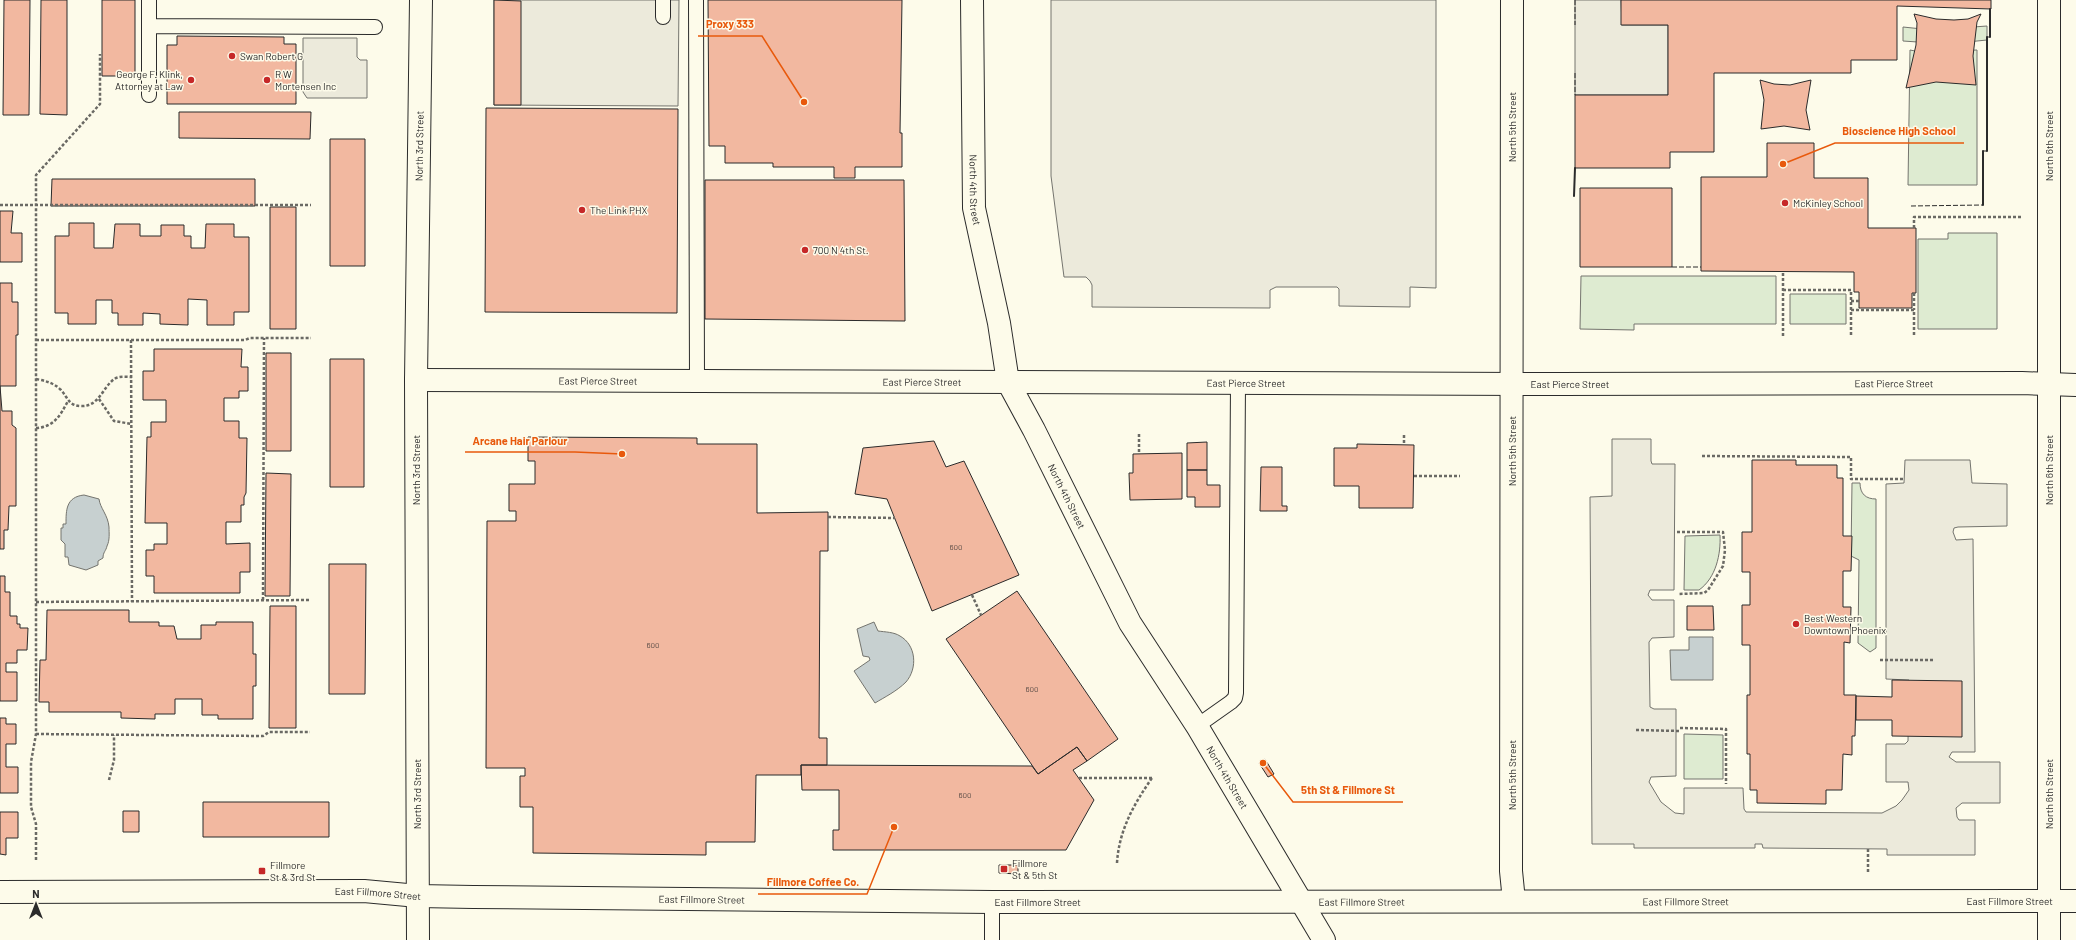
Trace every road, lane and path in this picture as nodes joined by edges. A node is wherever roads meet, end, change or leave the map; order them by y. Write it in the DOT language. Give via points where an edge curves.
graph roads {
  1 [pos="149,0"];
  2 [pos="420,0"];
  3 [pos="663,0"];
  4 [pos="696,0"];
  5 [pos="972,0"];
  6 [pos="1512,0"];
  7 [pos="2049,0"];
  8 [pos="663,17"];
  9 [pos="149,26"];
  10 [pos="375,27"];
  11 [pos="100,54"];
  12 [pos="149,95"];
  13 [pos="0,206"];
  14 [pos="36,206"];
  15 [pos="312,206"];
  16 [pos="2024,217"];
  17 [pos="1914,228"];
  18 [pos="1783,272"];
  19 [pos="1783,290"];
  20 [pos="1914,293"];
  21 [pos="1851,301"];
  22 [pos="1859,301"];
  23 [pos="1851,310"];
  24 [pos="1914,310"];
  25 [pos="1783,336"];
  26 [pos="1851,336"];
  27 [pos="1914,337"];
  28 [pos="264,338"];
  29 [pos="311,338"];
  30 [pos="36,340"];
  31 [pos="131,340"];
  32 [pos="132,377"];
  33 [pos="36,379"];
  34 [pos="416,380"];
  35 [pos="697,381"];
  36 [pos="1008,382"];
  37 [pos="1238,383"];
  38 [pos="1512,384"];
  39 [pos="2049,385"];
  40 [pos="2076,385"];
  41 [pos="99,399"];
  42 [pos="68,401"];
  43 [pos="132,424"];
  44 [pos="36,428"];
  45 [pos="1138,434"];
  46 [pos="1404,435"];
  47 [pos="1404,445"];
  48 [pos="1138,454"];
  49 [pos="1702,456"];
  50 [pos="1414,476"];
  51 [pos="1460,476"];
  52 [pos="1905,480"];
  53 [pos="828,518"];
  54 [pos="895,518"];
  55 [pos="1677,532"];
  56 [pos="1679,594"];
  57 [pos="972,595"];
  58 [pos="263,600"];
  59 [pos="310,600"];
  60 [pos="36,602"];
  61 [pos="132,602"];
  62 [pos="981,615"];
  63 [pos="1880,660"];
  64 [pos="1935,660"];
  65 [pos="1198,726"];
  66 [pos="1636,730"];
  67 [pos="310,732"];
  68 [pos="36,734"];
  69 [pos="114,735"];
  70 [pos="1079,778"];
  71 [pos="109,780"];
  72 [pos="1726,784"];
  73 [pos="1868,849"];
  74 [pos="36,860"];
  75 [pos="1117,863"];
  76 [pos="1868,880"];
  77 [pos="0,892"];
  78 [pos="418,896"];
  79 [pos="1301,900"];
  80 [pos="1514,901"];
  81 [pos="2049,901"];
  82 [pos="2076,901"];
  83 [pos="992,902"];
  84 [pos="418,940"];
  85 [pos="992,940"];
  86 [pos="1324,940"];
  87 [pos="2049,940"];
  1 -- 9 [label="lane"];
  2 -- 34 [label="street, North 3rd Street"];
  3 -- 8 [label="lane"];
  4 -- 35 [label="lane"];
  5 -- 36 [label="street, North 4th Street" via="974,208 999,323"];
  6 -- 38 [label="street, North 5th Street"];
  7 -- 39 [label="street, North 6th Street"];
  9 -- 10 [label="lane"];
  9 -- 12 [label="lane"];
  11 -- 14 [label="path" via="100,104 36,175"];
  13 -- 14 [label="path"];
  14 -- 15 [label="path"];
  14 -- 30 [label="path"];
  16 -- 17 [label="path" via="1914,217"];
  18 -- 19 [label="path"];
  19 -- 21 [label="path" via="1851,290"];
  19 -- 25 [label="path"];
  20 -- 24 [label="path"];
  21 -- 22 [label="path"];
  21 -- 23 [label="path"];
  23 -- 24 [label="path"];
  23 -- 26 [label="path"];
  24 -- 27 [label="path"];
  28 -- 29 [label="path"];
  28 -- 31 [label="path"];
  28 -- 58 [label="path"];
  30 -- 31 [label="path"];
  30 -- 33 [label="path"];
  31 -- 32 [label="path"];
  32 -- 41 [label="path" via="117,378"];
  32 -- 43 [label="path"];
  33 -- 42 [label="path" via="55,385"];
  33 -- 44 [label="path"];
  34 -- 35 [label="street, East Pierce Street"];
  34 -- 78 [label="street, North 3rd Street"];
  35 -- 36 [label="street, East Pierce Street"];
  36 -- 37 [label="street, East Pierce Street"];
  36 -- 65 [label="street, North 4th Street" via="1130,623"];
  37 -- 38 [label="street, East Pierce Street"];
  37 -- 65 [label="lane" via="1236,693 1231,702"];
  38 -- 39 [label="street, East Pierce Street"];
  38 -- 80 [label="street, North 5th Street" via="1511,871"];
  39 -- 40 [label="street, East Pierce Street"];
  39 -- 81 [label="street, North 6th Street"];
  41 -- 42 [label="path" via="84,406 74,406"];
  41 -- 43 [label="path" via="114,421"];
  42 -- 44 [label="path" via="60,417 52,424 45,428"];
  43 -- 61 [label="path"];
  44 -- 60 [label="path"];
  45 -- 48 [label="path"];
  46 -- 47 [label="path"];
  49 -- 52 [label="path" via="1851,457 1851,480"];
  50 -- 51 [label="path"];
  53 -- 54 [label="path"];
  55 -- 56 [label="path" via="1723,532 1725,550 1723,566 1708,590 1704,593"];
  57 -- 62 [label="path"];
  58 -- 59 [label="path"];
  58 -- 61 [label="path"];
  60 -- 61 [label="path"];
  60 -- 68 [label="path"];
  63 -- 64 [label="path"];
  65 -- 79 [label="street, North 4th Street"];
  66 -- 72 [label="path" via="1726,729"];
  67 -- 69 [label="path" via="269,732 263,736"];
  68 -- 69 [label="path"];
  68 -- 74 [label="path" via="31,762 31,807 36,824"];
  69 -- 71 [label="path" via="114,760"];
  70 -- 75 [label="path" via="1152,778 1139,797 1122,832"];
  73 -- 76 [label="path"];
  77 -- 78 [label="street, East Fillmore Street" via="364,891"];
  78 -- 83 [label="street, East Fillmore Street"];
  78 -- 84 [label="street, North 3rd Street"];
  79 -- 80 [label="street, East Fillmore Street"];
  79 -- 83 [label="street, East Fillmore Street"];
  79 -- 86 [label="street, North 4th Street"];
  80 -- 81 [label="street, East Fillmore Street"];
  81 -- 82 [label="street, East Fillmore Street"];
  81 -- 87 [label="street, North 6th Street"];
  83 -- 85 [label="lane"];
}
